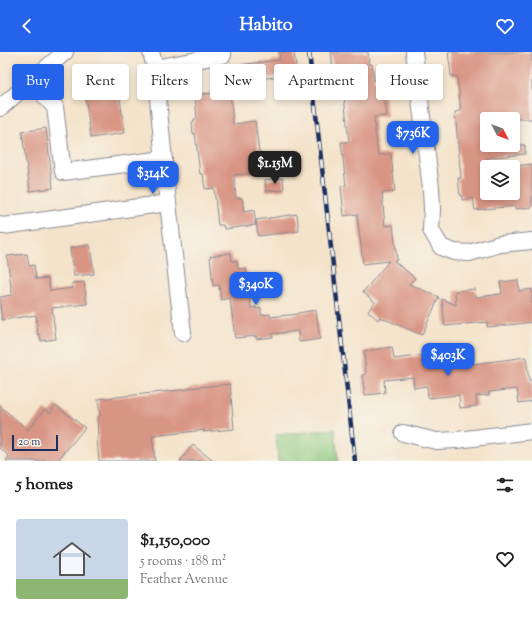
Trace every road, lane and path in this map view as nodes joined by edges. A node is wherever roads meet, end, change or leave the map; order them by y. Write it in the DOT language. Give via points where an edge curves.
graph roads {
  1 [pos="65,52"];
  2 [pos="151,52"];
  3 [pos="414,52"];
  4 [pos="223,55"];
  5 [pos="51,64"];
  6 [pos="154,64"];
  7 [pos="176,64"];
  8 [pos="12,98"];
  9 [pos="49,100"];
  10 [pos="158,100"];
  11 [pos="0,108"];
  12 [pos="164,159"];
  13 [pos="168,203"];
  14 [pos="0,225"];
  15 [pos="532,241"];
  16 [pos="183,332"];
  17 [pos="532,431"];
  18 [pos="403,434"];
  1 -- 5 [label="street"];
  2 -- 6 [label="street"];
  3 -- 15 [label="street" via="430,188 431,230 441,247 454,252 469,253 500,244"];
  4 -- 7 [label="street"];
  8 -- 11 [label="street"];
  9 -- 12 [label="street" via="55,107 63,172"];
  10 -- 12 [label="street"];
  12 -- 13 [label="street"];
  13 -- 14 [label="street"];
  13 -- 16 [label="street"];
  17 -- 18 [label="street" via="436,441"];
}
